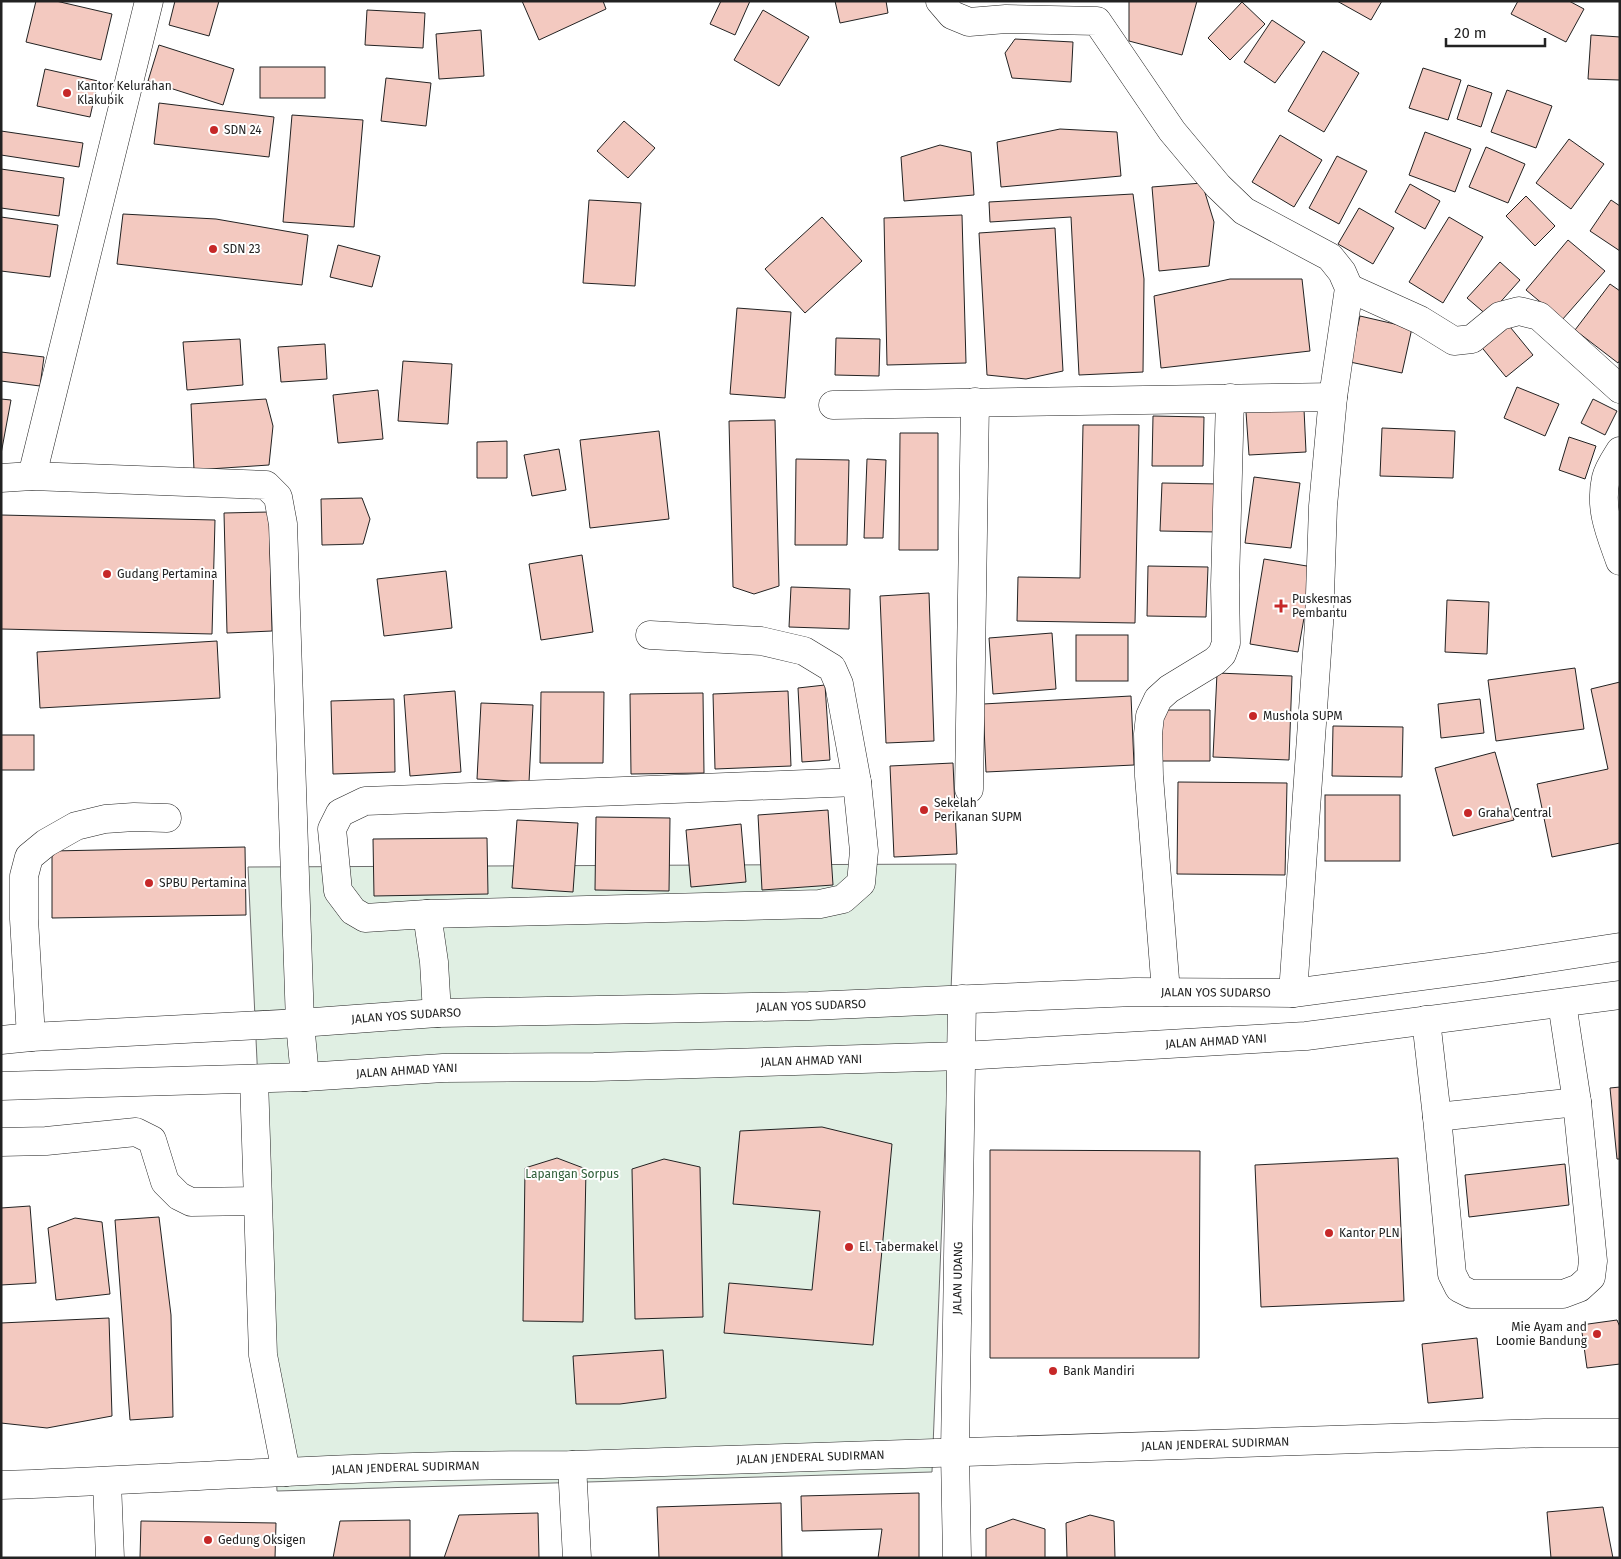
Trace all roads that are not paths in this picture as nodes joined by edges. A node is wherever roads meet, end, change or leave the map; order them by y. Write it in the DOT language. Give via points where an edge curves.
graph roads {
  1 [pos="149,1"];
  2 [pos="940,1"];
  3 [pos="1095,11"];
  4 [pos="1349,288"];
  5 [pos="1620,389"];
  6 [pos="1333,397"];
  7 [pos="1230,398"];
  8 [pos="975,402"];
  9 [pos="833,405"];
  10 [pos="1620,451"];
  11 [pos="32,476"];
  12 [pos="1,478"];
  13 [pos="1620,561"];
  14 [pos="650,635"];
  15 [pos="857,782"];
  16 [pos="969,789"];
  17 [pos="167,818"];
  18 [pos="427,914"];
  19 [pos="1620,947"];
  20 [pos="1166,992"];
  21 [pos="1292,993"];
  22 [pos="1620,995"];
  23 [pos="962,999"];
  24 [pos="1562,1003"];
  25 [pos="437,1013"];
  26 [pos="1426,1020"];
  27 [pos="300,1023"];
  28 [pos="32,1037"];
  29 [pos="1,1040"];
  30 [pos="962,1056"];
  31 [pos="305,1077"];
  32 [pos="254,1079"];
  33 [pos="1,1086"];
  34 [pos="1577,1102"];
  35 [pos="1437,1116"];
  36 [pos="1,1142"];
  37 [pos="257,1201"];
  38 [pos="1620,1433"];
  39 [pos="955,1453"];
  40 [pos="572,1465"];
  41 [pos="286,1472"];
  42 [pos="107,1482"];
  43 [pos="1,1485"];
  44 [pos="110,1558"];
  45 [pos="577,1558"];
  46 [pos="957,1558"];
  1 -- 11 [label="main road"];
  2 -- 3 [label="main road" via="952,15 969,22"];
  3 -- 4 [label="main road" via="1172,131 1218,186 1244,211 1330,257"];
  4 -- 5 [label="main road" via="1420,320 1454,341 1472,338 1500,316 1519,311 1539,316"];
  4 -- 6 [label="main road"];
  6 -- 7 [label="main road"];
  6 -- 21 [label="main road"];
  7 -- 8 [label="main road"];
  7 -- 20 [label="main road" via="1226,644 1215,661 1158,698 1150,716 1148,734"];
  8 -- 9 [label="main road"];
  8 -- 16 [label="main road"];
  10 -- 13 [label="main road" via="1606,477 1603,505"];
  11 -- 12 [label="main road"];
  11 -- 27 [label="main road" via="266,485 278,497 283,524"];
  14 -- 15 [label="main road" via="761,641 804,651 832,668 839,684"];
  15 -- 18 [label="main road" via="864,852 861,883 843,899 820,904"];
  15 -- 18 [label="main road" via="365,801 340,813 332,829 338,892 353,911 365,918"];
  17 -- 28 [label="main road" via="105,819 76,826 29,857 24,876 24,919"];
  18 -- 25 [label="main road"];
  19 -- 21 [label="main road, JALAN YOS SUDARSO" via="1490,968"];
  20 -- 21 [label="main road, JALAN YOS SUDARSO"];
  20 -- 23 [label="main road, JALAN YOS SUDARSO"];
  22 -- 24 [label="main road, JALAN AHMAD YANI"];
  23 -- 25 [label="main road, JALAN YOS SUDARSO" via="809,1006"];
  23 -- 30 [label="main road, JALAN UDANG"];
  24 -- 26 [label="main road, JALAN AHMAD YANI"];
  24 -- 34 [label="main road"];
  25 -- 27 [label="main road, JALAN YOS SUDARSO"];
  26 -- 30 [label="main road, JALAN AHMAD YANI" via="1306,1036"];
  26 -- 35 [label="main road"];
  27 -- 28 [label="main road, JALAN YOS SUDARSO"];
  27 -- 31 [label="main road"];
  28 -- 29 [label="main road, JALAN YOS SUDARSO"];
  30 -- 31 [label="main road, JALAN AHMAD YANI" via="443,1068"];
  30 -- 39 [label="main road, JALAN UDANG"];
  31 -- 32 [label="main road, JALAN AHMAD YANI"];
  32 -- 33 [label="main road, JALAN AHMAD YANI"];
  32 -- 37 [label="main road"];
  34 -- 35 [label="main road"];
  34 -- 35 [label="main road" via="1593,1261 1591,1277 1580,1288 1563,1294 1479,1295 1459,1288 1450,1260"];
  36 -- 37 [label="main road" via="136,1132 152,1140 165,1182 179,1196 191,1202"];
  37 -- 41 [label="main road" via="262,1355"];
  38 -- 39 [label="main road, JALAN JENDERAL SUDIRMAN" via="1534,1433"];
  39 -- 40 [label="main road, JALAN JENDERAL SUDIRMAN"];
  39 -- 46 [label="main road, JALAN UDANG"];
  40 -- 41 [label="main road, JALAN JENDERAL SUDIRMAN"];
  40 -- 45 [label="main road"];
  41 -- 42 [label="main road, JALAN JENDERAL SUDIRMAN"];
  42 -- 43 [label="main road, JALAN JENDERAL SUDIRMAN"];
  42 -- 44 [label="main road"];
}
